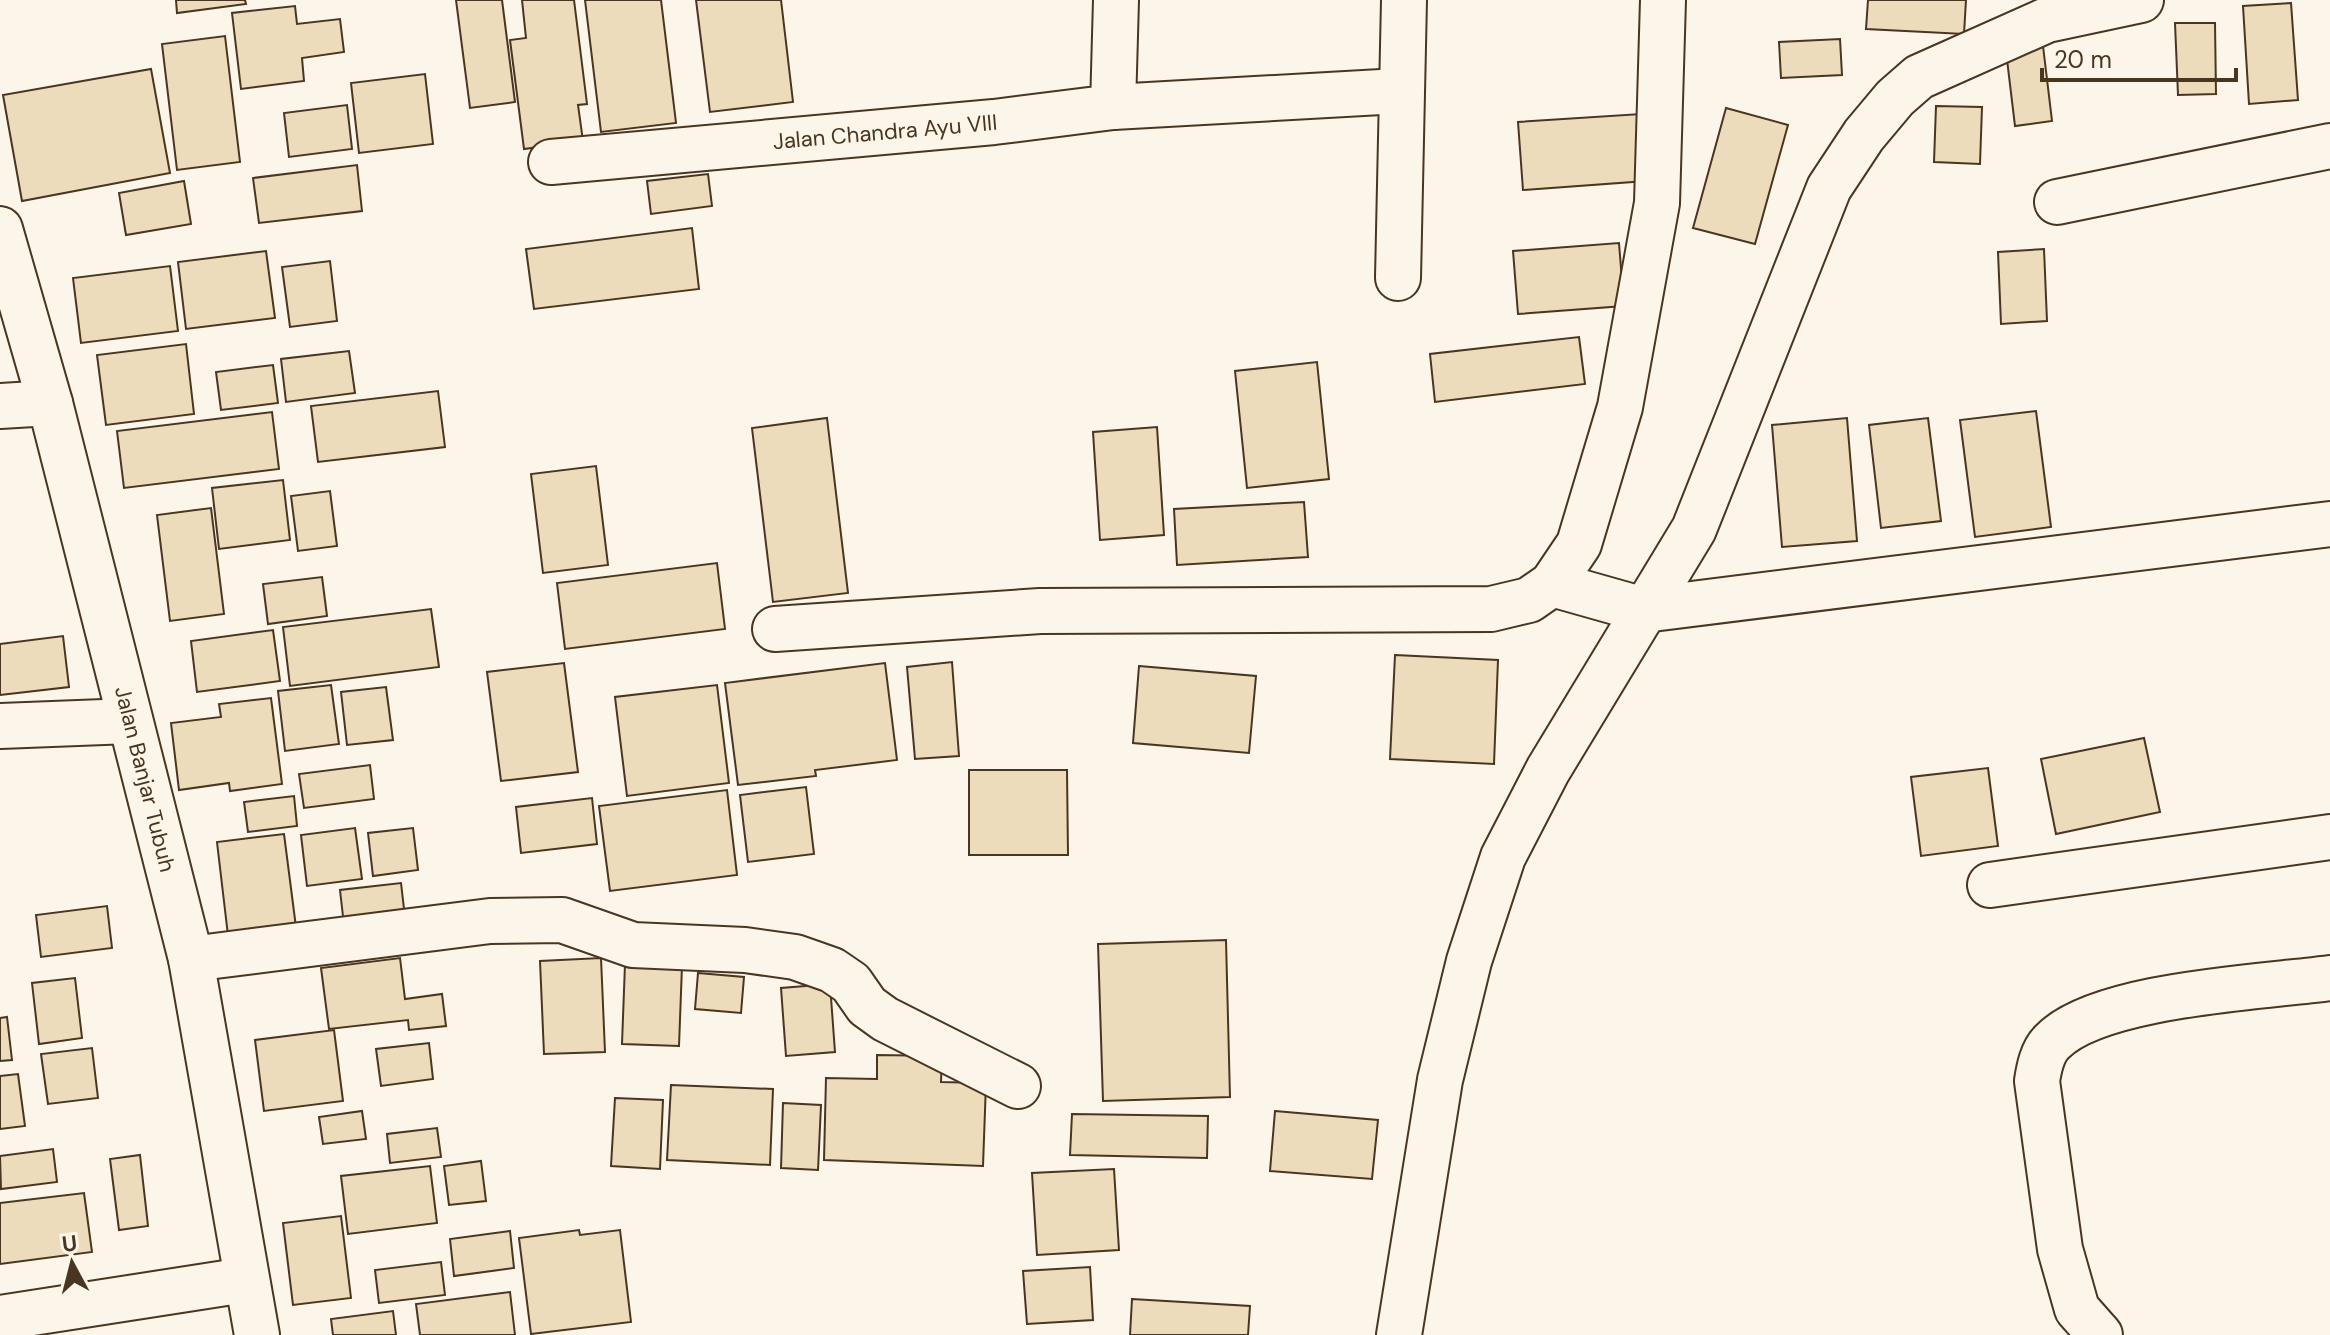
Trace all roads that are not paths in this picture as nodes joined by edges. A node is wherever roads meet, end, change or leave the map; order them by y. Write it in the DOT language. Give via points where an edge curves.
graph roads {
  1 [pos="1116,0"];
  2 [pos="1404,0"];
  3 [pos="1663,0"];
  4 [pos="2141,0"];
  5 [pos="1399,91"];
  6 [pos="1113,107"];
  7 [pos="2330,146"];
  8 [pos="551,162"];
  9 [pos="2057,202"];
  10 [pos="0,229"];
  11 [pos="1398,278"];
  12 [pos="50,403"];
  13 [pos="0,406"];
  14 [pos="2330,524"];
  15 [pos="1552,584"];
  16 [pos="1644,610"];
  17 [pos="775,629"];
  18 [pos="130,721"];
  19 [pos="0,726"];
  20 [pos="2330,837"];
  21 [pos="1990,885"];
  22 [pos="191,959"];
  23 [pos="2330,978"];
  24 [pos="1018,1086"];
  25 [pos="245,1280"];
  26 [pos="0,1318"];
  27 [pos="257,1335"];
  28 [pos="1399,1335"];
  29 [pos="2100,1335"];
  1 -- 6 [label="street"];
  2 -- 5 [label="street"];
  3 -- 15 [label="street" via="1657,203 1623,391 1579,544"];
  4 -- 16 [label="street" via="2047,20 1919,77 1864,135 1829,188 1694,529"];
  5 -- 6 [label="street, Jalan Chandra Ayu VIII"];
  5 -- 11 [label="street"];
  6 -- 8 [label="street, Jalan Chandra Ayu VIII"];
  7 -- 9 [label="street"];
  10 -- 12 [label="street, Jalan Banjar Tubuh"];
  12 -- 13 [label="street"];
  12 -- 18 [label="street, Jalan Banjar Tubuh"];
  14 -- 16 [label="street"];
  15 -- 16 [label="street"];
  15 -- 17 [label="street" via="1529,600 1491,609 1040,611"];
  16 -- 28 [label="street" via="1548,770 1503,857 1469,961 1440,1080"];
  18 -- 19 [label="street"];
  18 -- 22 [label="street, Jalan Banjar Tubuh"];
  20 -- 21 [label="street"];
  22 -- 24 [label="street" via="490,921 562,920 633,945 745,950 795,957 832,970 885,1019"];
  22 -- 25 [label="street, Jalan Banjar Tubuh"];
  23 -- 29 [label="street" via="2127,1007 2080,1023 2052,1042 2040,1062 2037,1081 2060,1249 2077,1309"];
  25 -- 26 [label="street"];
  25 -- 27 [label="street, Jalan Banjar Tubuh"];
}
